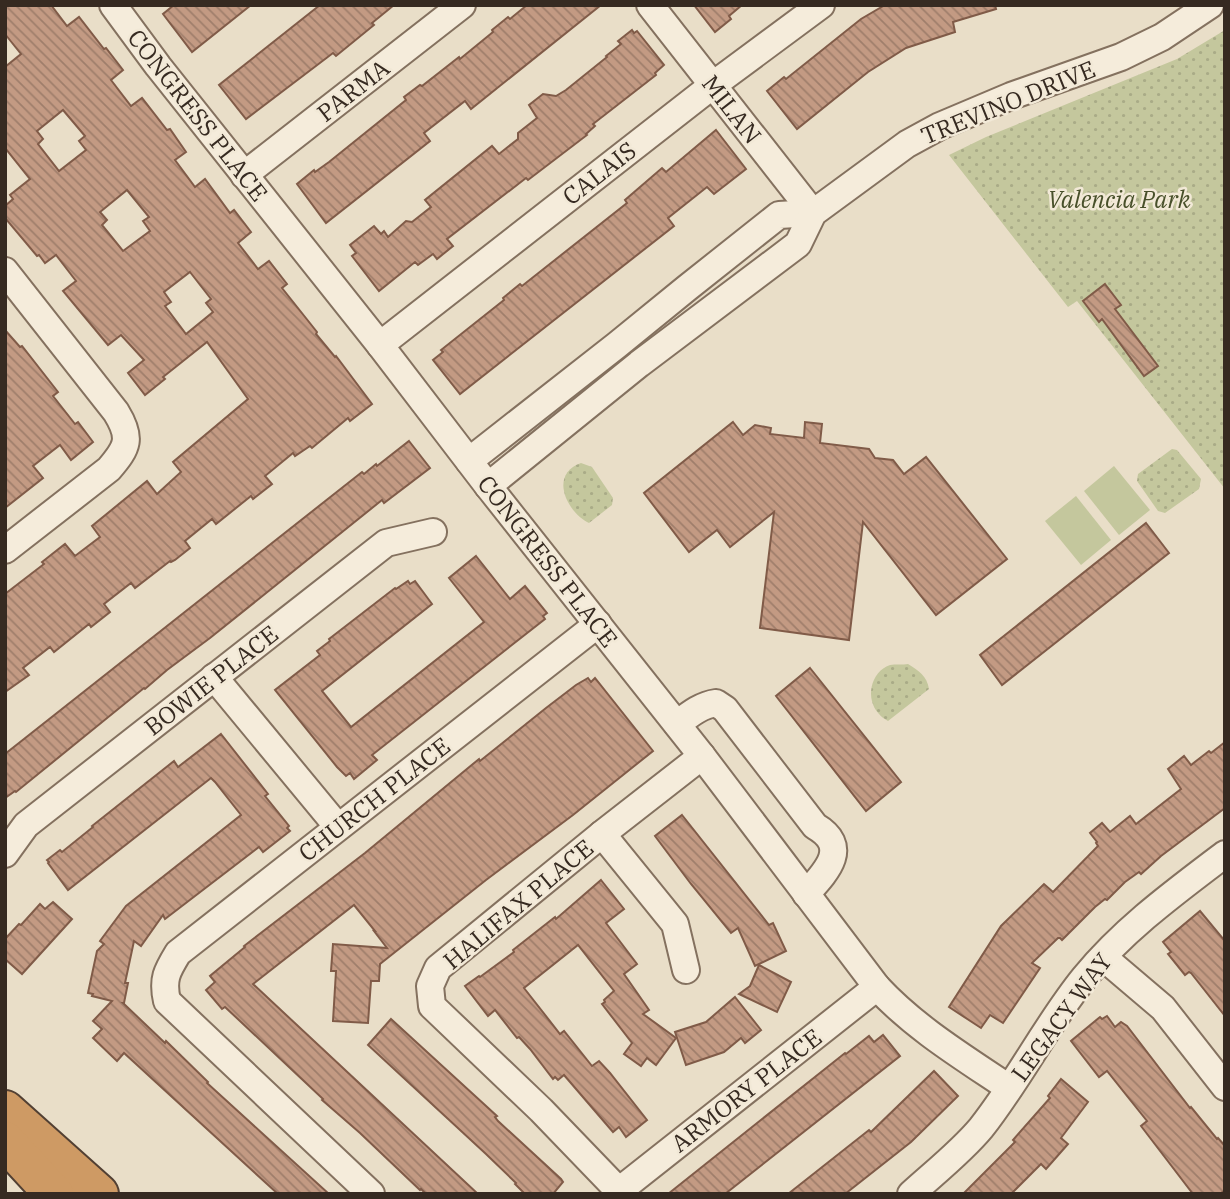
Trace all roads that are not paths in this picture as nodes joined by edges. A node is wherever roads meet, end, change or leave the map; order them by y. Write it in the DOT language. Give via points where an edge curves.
graph roads {
  1 [pos="113,5"];
  2 [pos="462,5"];
  3 [pos="650,5"];
  4 [pos="821,5"];
  5 [pos="1210,5"];
  6 [pos="713,85"];
  7 [pos="244,175"];
  8 [pos="813,213"];
  9 [pos="5,271"];
  10 [pos="380,345"];
  11 [pos="469,461"];
  12 [pos="488,486"];
  13 [pos="433,532"];
  14 [pos="5,551"];
  15 [pos="598,624"];
  16 [pos="214,677"];
  17 [pos="677,724"];
  18 [pos="702,756"];
  19 [pos="338,827"];
  20 [pos="602,834"];
  21 [pos="5,853"];
  22 [pos="1225,854"];
  23 [pos="806,894"];
  24 [pos="1103,957"];
  25 [pos="685,970"];
  26 [pos="877,987"];
  27 [pos="1225,1087"];
  28 [pos="1009,1088"];
  29 [pos="5,1110"];
  30 [pos="5,1141"];
  31 [pos="617,1192"];
  32 [pos="54,1194"];
  33 [pos="99,1194"];
  34 [pos="370,1194"];
  35 [pos="911,1194"];
  1 -- 7 [label="street, CONGRESS PLACE"];
  2 -- 7 [label="street, PARMA"];
  3 -- 6 [label="street, MILAN"];
  4 -- 6 [label="street, CALAIS"];
  5 -- 8 [label="street, TREVINO DRIVE" via="1121,57 940,126 907,144"];
  6 -- 8 [label="street, MILAN"];
  6 -- 10 [label="street, CALAIS"];
  7 -- 10 [label="street, CONGRESS PLACE"];
  8 -- 11 [label="street" via="779,215"];
  8 -- 12 [label="street, TREVINO DRIVE" via="798,244"];
  9 -- 14 [label="street" via="116,412 127,441 108,469"];
  10 -- 11 [label="street, CONGRESS PLACE"];
  11 -- 12 [label="street, CONGRESS PLACE"];
  12 -- 15 [label="street, CONGRESS PLACE"];
  13 -- 16 [label="street, BOWIE PLACE" via="386,543"];
  15 -- 17 [label="street, CONGRESS PLACE"];
  15 -- 19 [label="street, CHURCH PLACE"];
  16 -- 19 [label="street"];
  16 -- 21 [label="street, BOWIE PLACE" via="26,825"];
  17 -- 18 [label="street, CONGRESS PLACE"];
  17 -- 23 [label="street" via="708,704 725,709 815,826 825,832 832,842 832,858 828,870"];
  18 -- 20 [label="street, HALIFAX PLACE"];
  18 -- 23 [label="street, CONGRESS PLACE"];
  19 -- 34 [label="street, CHURCH PLACE" via="178,953 163,985 167,1001 178,1013"];
  20 -- 25 [label="street" via="675,924"];
  20 -- 31 [label="street, HALIFAX PLACE" via="438,968 430,986 432,1006 541,1110"];
  22 -- 24 [label="street, LEGACY WAY" via="1154,908"];
  23 -- 26 [label="street, CONGRESS PLACE"];
  24 -- 27 [label="street" via="1163,1008"];
  24 -- 28 [label="street, LEGACY WAY" via="1061,1008"];
  26 -- 28 [label="street, CONGRESS PLACE" via="924,1031"];
  26 -- 31 [label="street, ARMORY PLACE"];
  28 -- 35 [label="street, LEGACY WAY" via="979,1130"];
  29 -- 33 [label="highway"];
  30 -- 32 [label="highway"];
}
